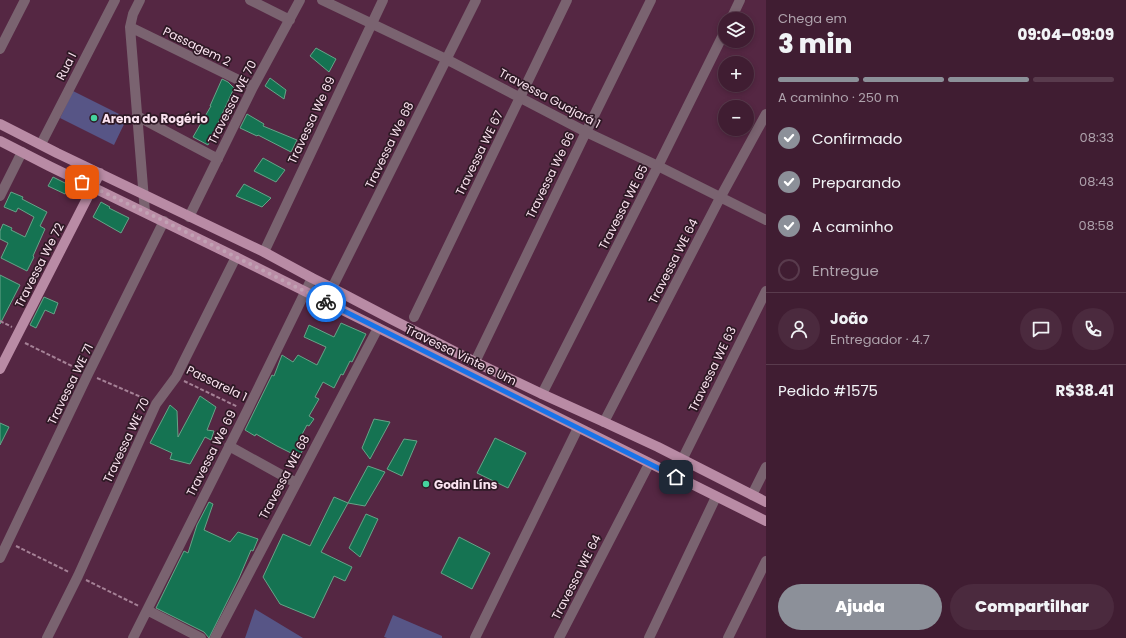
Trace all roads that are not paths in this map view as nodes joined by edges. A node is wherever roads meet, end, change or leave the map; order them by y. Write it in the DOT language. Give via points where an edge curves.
graph roads {
  1 [pos="25,0"];
  2 [pos="115,0"];
  3 [pos="140,0"];
  4 [pos="250,0"];
  5 [pos="300,0"];
  6 [pos="322,0"];
  7 [pos="382,0"];
  8 [pos="476,0"];
  9 [pos="567,0"];
  10 [pos="651,0"];
  11 [pos="740,0"];
  12 [pos="734,12"];
  13 [pos="290,20"];
  14 [pos="370,24"];
  15 [pos="130,27"];
  16 [pos="718,45"];
  17 [pos="0,49"];
  18 [pos="446,59"];
  19 [pos="253,87"];
  20 [pos="520,96"];
  21 [pos="766,114"];
  22 [pos="137,116"];
  23 [pos="0,124"];
  24 [pos="586,132"];
  25 [pos="0,141"];
  26 [pos="41,144"];
  27 [pos="22,152"];
  28 [pos="218,159"];
  29 [pos="658,166"];
  30 [pos="100,173"];
  31 [pos="93,187"];
  32 [pos="144,195"];
  33 [pos="0,196"];
  34 [pos="720,198"];
  35 [pos="145,212"];
  36 [pos="189,217"];
  37 [pos="766,220"];
  38 [pos="164,221"];
  39 [pos="264,252"];
  40 [pos="236,257"];
  41 [pos="284,263"];
  42 [pos="277,277"];
  43 [pos="312,278"];
  44 [pos="332,288"];
  45 [pos="766,290"];
  46 [pos="306,292"];
  47 [pos="325,301"];
  48 [pos="367,305"];
  49 [pos="414,316"];
  50 [pos="360,319"];
  51 [pos="378,328"];
  52 [pos="475,362"];
  53 [pos="0,369"];
  54 [pos="542,394"];
  55 [pos="604,422"];
  56 [pos="578,428"];
  57 [pos="229,446"];
  58 [pos="682,460"];
  59 [pos="649,464"];
  60 [pos="766,467"];
  61 [pos="296,483"];
  62 [pos="752,495"];
  63 [pos="716,497"];
  64 [pos="766,502"];
  65 [pos="766,522"];
  66 [pos="0,558"];
  67 [pos="766,560"];
  68 [pos="147,610"];
  69 [pos="47,638"];
  70 [pos="132,638"];
  71 [pos="201,638"];
  72 [pos="215,638"];
  73 [pos="476,638"];
  74 [pos="559,638"];
  75 [pos="648,638"];
  76 [pos="728,638"];
  1 -- 17 [label="street"];
  2 -- 26 [label="street, Rua I"];
  3 -- 15 [label="street"];
  4 -- 13 [label="street"];
  5 -- 13 [label="street, Travessa WE 70"];
  6 -- 14 [label="street, Travessa Guajará 1"];
  7 -- 14 [label="street, Travessa We 69"];
  8 -- 18 [label="street, Travessa We 68"];
  9 -- 20 [label="street, Travessa WE 67"];
  10 -- 24 [label="street, Travessa We 66"];
  11 -- 12 [label="street"];
  13 -- 19 [label="street, Travessa WE 70"];
  14 -- 18 [label="street, Travessa Guajará 1"];
  14 -- 39 [label="street, Travessa We 69"];
  15 -- 19 [label="street, Passagem 2"];
  15 -- 22 [label="street"];
  16 -- 29 [label="street, Travessa WE 65"];
  18 -- 20 [label="street, Travessa Guajará 1"];
  18 -- 44 [label="street, Travessa We 68"];
  19 -- 28 [label="street, Travessa WE 70"];
  20 -- 24 [label="street, Travessa Guajará 1"];
  20 -- 49 [label="street, Travessa WE 67"];
  21 -- 34 [label="street, Travessa WE 64"];
  22 -- 28 [label="street"];
  22 -- 32 [label="street"];
  23 -- 26 [label="main road, Travessa Vinte e Um"];
  24 -- 29 [label="street, Travessa Guajará 1"];
  24 -- 52 [label="street, Travessa We 66"];
  25 -- 27 [label="main road, Travessa Vinte e Um"];
  26 -- 30 [label="main road, Travessa Vinte e Um"];
  27 -- 31 [label="main road, Travessa Vinte e Um"];
  27 -- 33 [label="street"];
  28 -- 36 [label="street, Travessa WE 70"];
  29 -- 34 [label="street, Travessa Guajará 1"];
  29 -- 54 [label="street, Travessa WE 65"];
  30 -- 31 [label="main road, Travessa We 72"];
  30 -- 32 [label="main road, Travessa Vinte e Um"];
  31 -- 35 [label="main road, Travessa Vinte e Um"];
  31 -- 53 [label="main road, Travessa We 72"];
  32 -- 35 [label="street"];
  32 -- 36 [label="main road, Travessa Vinte e Um"];
  34 -- 37 [label="street, Travessa Guajará 1"];
  34 -- 55 [label="street, Travessa WE 64"];
  35 -- 38 [label="main road, Travessa Vinte e Um"];
  36 -- 39 [label="main road, Travessa Vinte e Um"];
  38 -- 40 [label="main road, Travessa Vinte e Um"];
  38 -- 66 [label="street, Travessa WE 71"];
  39 -- 41 [label="main road, Travessa Vinte e Um"];
  40 -- 42 [label="main road, Travessa Vinte e Um"];
  40 -- 69 [label="street, Travessa WE 70" via="176,377 156,404"];
  41 -- 42 [label="main road"];
  41 -- 43 [label="main road, Travessa Vinte e Um"];
  42 -- 46 [label="main road, Travessa Vinte e Um"];
  43 -- 44 [label="main road, Travessa Vinte e Um"];
  43 -- 46 [label="street, Travessa We 69"];
  44 -- 47 [label="street, Travessa We 68"];
  44 -- 48 [label="main road, Travessa Vinte e Um"];
  45 -- 58 [label="street, Travessa WE 63"];
  46 -- 47 [label="main road, Travessa Vinte e Um"];
  46 -- 57 [label="street, Travessa We 69"];
  47 -- 50 [label="main road, Travessa Vinte e Um"];
  48 -- 50 [label="main road"];
  48 -- 52 [label="main road, Travessa Vinte e Um"];
  50 -- 51 [label="main road, Travessa Vinte e Um"];
  51 -- 56 [label="main road, Travessa Vinte e Um"];
  51 -- 61 [label="street, Travessa WE 68"];
  52 -- 54 [label="main road, Travessa Vinte e Um"];
  54 -- 55 [label="main road, Travessa Vinte e Um"];
  55 -- 58 [label="main road, Travessa Vinte e Um"];
  56 -- 59 [label="main road, Travessa Vinte e Um"];
  56 -- 73 [label="street"];
  57 -- 61 [label="street"];
  57 -- 68 [label="street, Travessa We 69"];
  58 -- 62 [label="main road, Travessa Vinte e Um"];
  59 -- 63 [label="main road, Travessa Vinte e Um"];
  59 -- 74 [label="street, Travessa WE 64"];
  60 -- 62 [label="street"];
  61 -- 72 [label="street, Travessa WE 68"];
  62 -- 64 [label="main road, Travessa Vinte e Um"];
  63 -- 65 [label="main road, Travessa Vinte e Um"];
  63 -- 75 [label="street"];
  67 -- 76 [label="street"];
  68 -- 70 [label="street, Travessa We 69"];
  68 -- 71 [label="street"];
}
